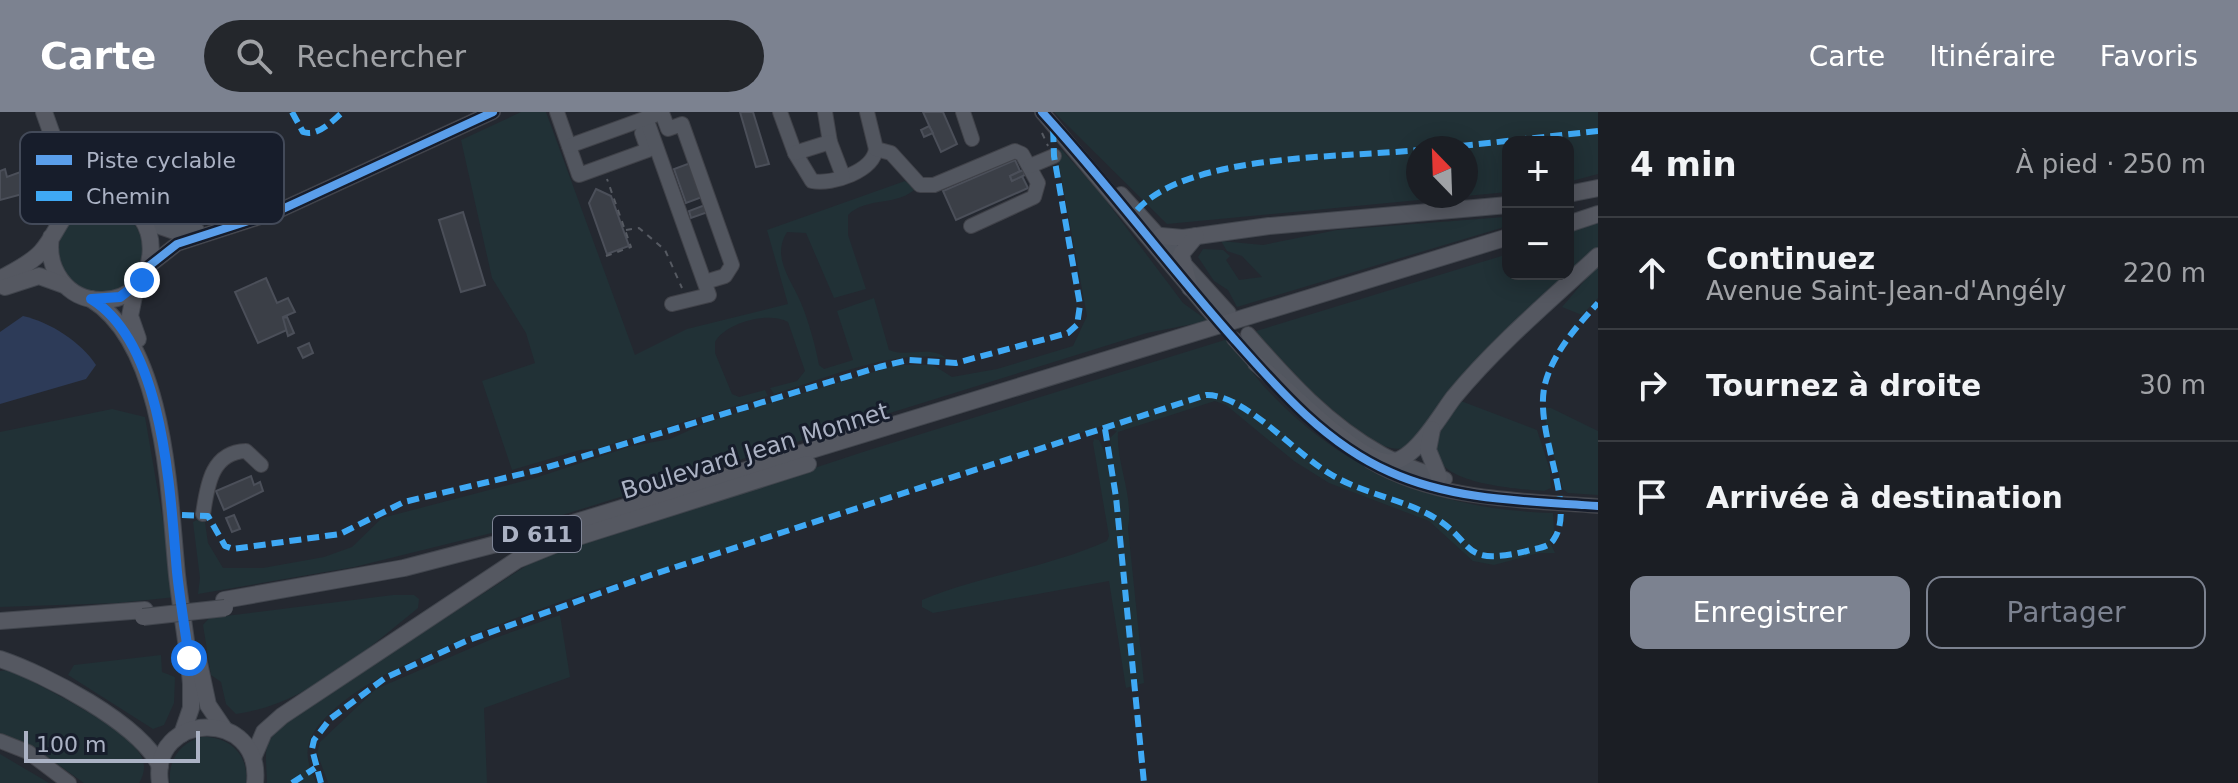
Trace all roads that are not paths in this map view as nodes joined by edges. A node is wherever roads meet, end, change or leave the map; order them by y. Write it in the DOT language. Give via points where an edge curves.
graph roads {
  1 [pos="44,112"];
  2 [pos="493,112"];
  3 [pos="557,112"];
  4 [pos="662,112"];
  5 [pos="780,112"];
  6 [pos="825,112"];
  7 [pos="867,112"];
  8 [pos="963,112"];
  9 [pos="1042,112"];
  10 [pos="642,120"];
  11 [pos="52,132"];
  12 [pos="972,139"];
  13 [pos="830,142"];
  14 [pos="569,146"];
  15 [pos="876,149"];
  16 [pos="795,153"];
  17 [pos="1054,156"];
  18 [pos="1030,166"];
  19 [pos="1091,167"];
  20 [pos="843,176"];
  21 [pos="1598,188"];
  22 [pos="1574,193"];
  23 [pos="301,199"];
  24 [pos="284,204"];
  25 [pos="1502,206"];
  26 [pos="1598,206"];
  27 [pos="284,207"];
  28 [pos="1574,214"];
  29 [pos="1598,214"];
  30 [pos="1574,222"];
  31 [pos="58,224"];
  32 [pos="146,224"];
  33 [pos="150,224"];
  34 [pos="213,224"];
  35 [pos="244,224"];
  36 [pos="971,226"];
  37 [pos="1161,236"];
  38 [pos="1196,236"];
  39 [pos="51,237"];
  40 [pos="1502,239"];
  41 [pos="1502,247"];
  42 [pos="1598,256"];
  43 [pos="1181,259"];
  44 [pos="149,266"];
  45 [pos="0,279"];
  46 [pos="705,282"];
  47 [pos="64,285"];
  48 [pos="136,286"];
  49 [pos="1190,288"];
  50 [pos="0,290"];
  51 [pos="91,299"];
  52 [pos="679,302"];
  53 [pos="1256,363"];
  54 [pos="1433,427"];
  55 [pos="846,450"];
  56 [pos="1396,460"];
  57 [pos="261,465"];
  58 [pos="1439,477"];
  59 [pos="1486,496"];
  60 [pos="1598,506"];
  61 [pos="203,514"];
  62 [pos="224,604"];
  63 [pos="0,613"];
  64 [pos="144,614"];
  65 [pos="0,621"];
  66 [pos="28,621"];
  67 [pos="0,628"];
  68 [pos="0,659"];
  69 [pos="225,730"];
  70 [pos="182,734"];
  71 [pos="0,741"];
  72 [pos="253,758"];
  73 [pos="159,778"];
  74 [pos="255,782"];
  75 [pos="69,783"];
  1 -- 11 [label="main road"];
  2 -- 23 [label="street"];
  3 -- 14 [label="street"];
  4 -- 10 [label="street"];
  4 -- 46 [label="street" via="668,129 682,124 732,265 725,276"];
  5 -- 16 [label="street"];
  6 -- 13 [label="street"];
  7 -- 15 [label="street"];
  8 -- 12 [label="street"];
  9 -- 19 [label="street"];
  10 -- 14 [label="street"];
  10 -- 14 [label="street" via="648,150 602,167 579,175"];
  10 -- 46 [label="street"];
  13 -- 16 [label="street"];
  13 -- 20 [label="street"];
  15 -- 18 [label="street" via="891,153 915,181 927,186 1015,151"];
  15 -- 20 [label="street" via="871,164"];
  16 -- 20 [label="street" via="812,181"];
  17 -- 18 [label="street"];
  18 -- 36 [label="street" via="1038,183 1034,197"];
  19 -- 37 [label="street"];
  19 -- 49 [label="street"];
  21 -- 22 [label="main road"];
  23 -- 24 [label="street"];
  23 -- 27 [label="street"];
  25 -- 38 [label="main road"];
  26 -- 28 [label="main road"];
  29 -- 30 [label="main road"];
  31 -- 39 [label="main road"];
  32 -- 44 [label="main road" via="151,239"];
  33 -- 34 [label="street" via="185,232"];
  35 -- 44 [label="street" via="177,244"];
  37 -- 38 [label="main road"];
  37 -- 43 [label="street"];
  38 -- 43 [label="main road"];
  39 -- 45 [label="main road" via="34,259"];
  39 -- 47 [label="main road" via="52,263"];
  40 -- 62 [label="main road, Boulevard Jean Monnet / D 611" via="510,542"];
  41 -- 55 [label="main road, Boulevard Jean Monnet / D 611"];
  42 -- 54 [label="main road" via="1483,365"];
  43 -- 49 [label="main road"];
  43 -- 49 [label="street" via="1222,316"];
  44 -- 48 [label="main road"];
  46 -- 52 [label="street" via="709,295"];
  47 -- 50 [label="main road" via="31,277"];
  47 -- 51 [label="main road"];
  48 -- 51 [label="main road" via="110,300"];
  48 -- 69 [label="main road" via="132,323 168,424 178,471 202,682 212,714"];
  51 -- 70 [label="main road" via="114,316 132,345 167,459 191,684 191,708"];
  53 -- 56 [label="main road" via="1341,436 1383,462"];
  53 -- 56 [label="street" via="1241,336 1328,417"];
  53 -- 59 [label="street" via="1325,432 1373,463 1426,485"];
  54 -- 56 [label="main road"];
  54 -- 58 [label="main road" via="1428,450"];
  55 -- 62 [label="main road, Boulevard Jean Monnet / D 611" via="475,558 353,586"];
  55 -- 72 [label="main road" via="517,560 282,716 264,732"];
  56 -- 58 [label="street"];
  57 -- 61 [label="street" via="246,451 224,460 208,479"];
  58 -- 59 [label="street"];
  59 -- 60 [label="street"];
  62 -- 64 [label="main road, Boulevard Jean Monnet / D 611"];
  63 -- 66 [label="main road"];
  64 -- 66 [label="main road, Boulevard Jean Monnet / D 611"];
  64 -- 67 [label="main road, Boulevard Jean Monnet / D 611"];
  65 -- 66 [label="main road, D 611"];
  68 -- 73 [label="main road" via="80,697 143,743"];
  69 -- 70 [label="main road" via="199,727"];
  69 -- 72 [label="main road" via="239,738"];
  70 -- 73 [label="main road" via="167,748"];
  71 -- 75 [label="street" via="28,752"];
  72 -- 74 [label="main road"];
}
